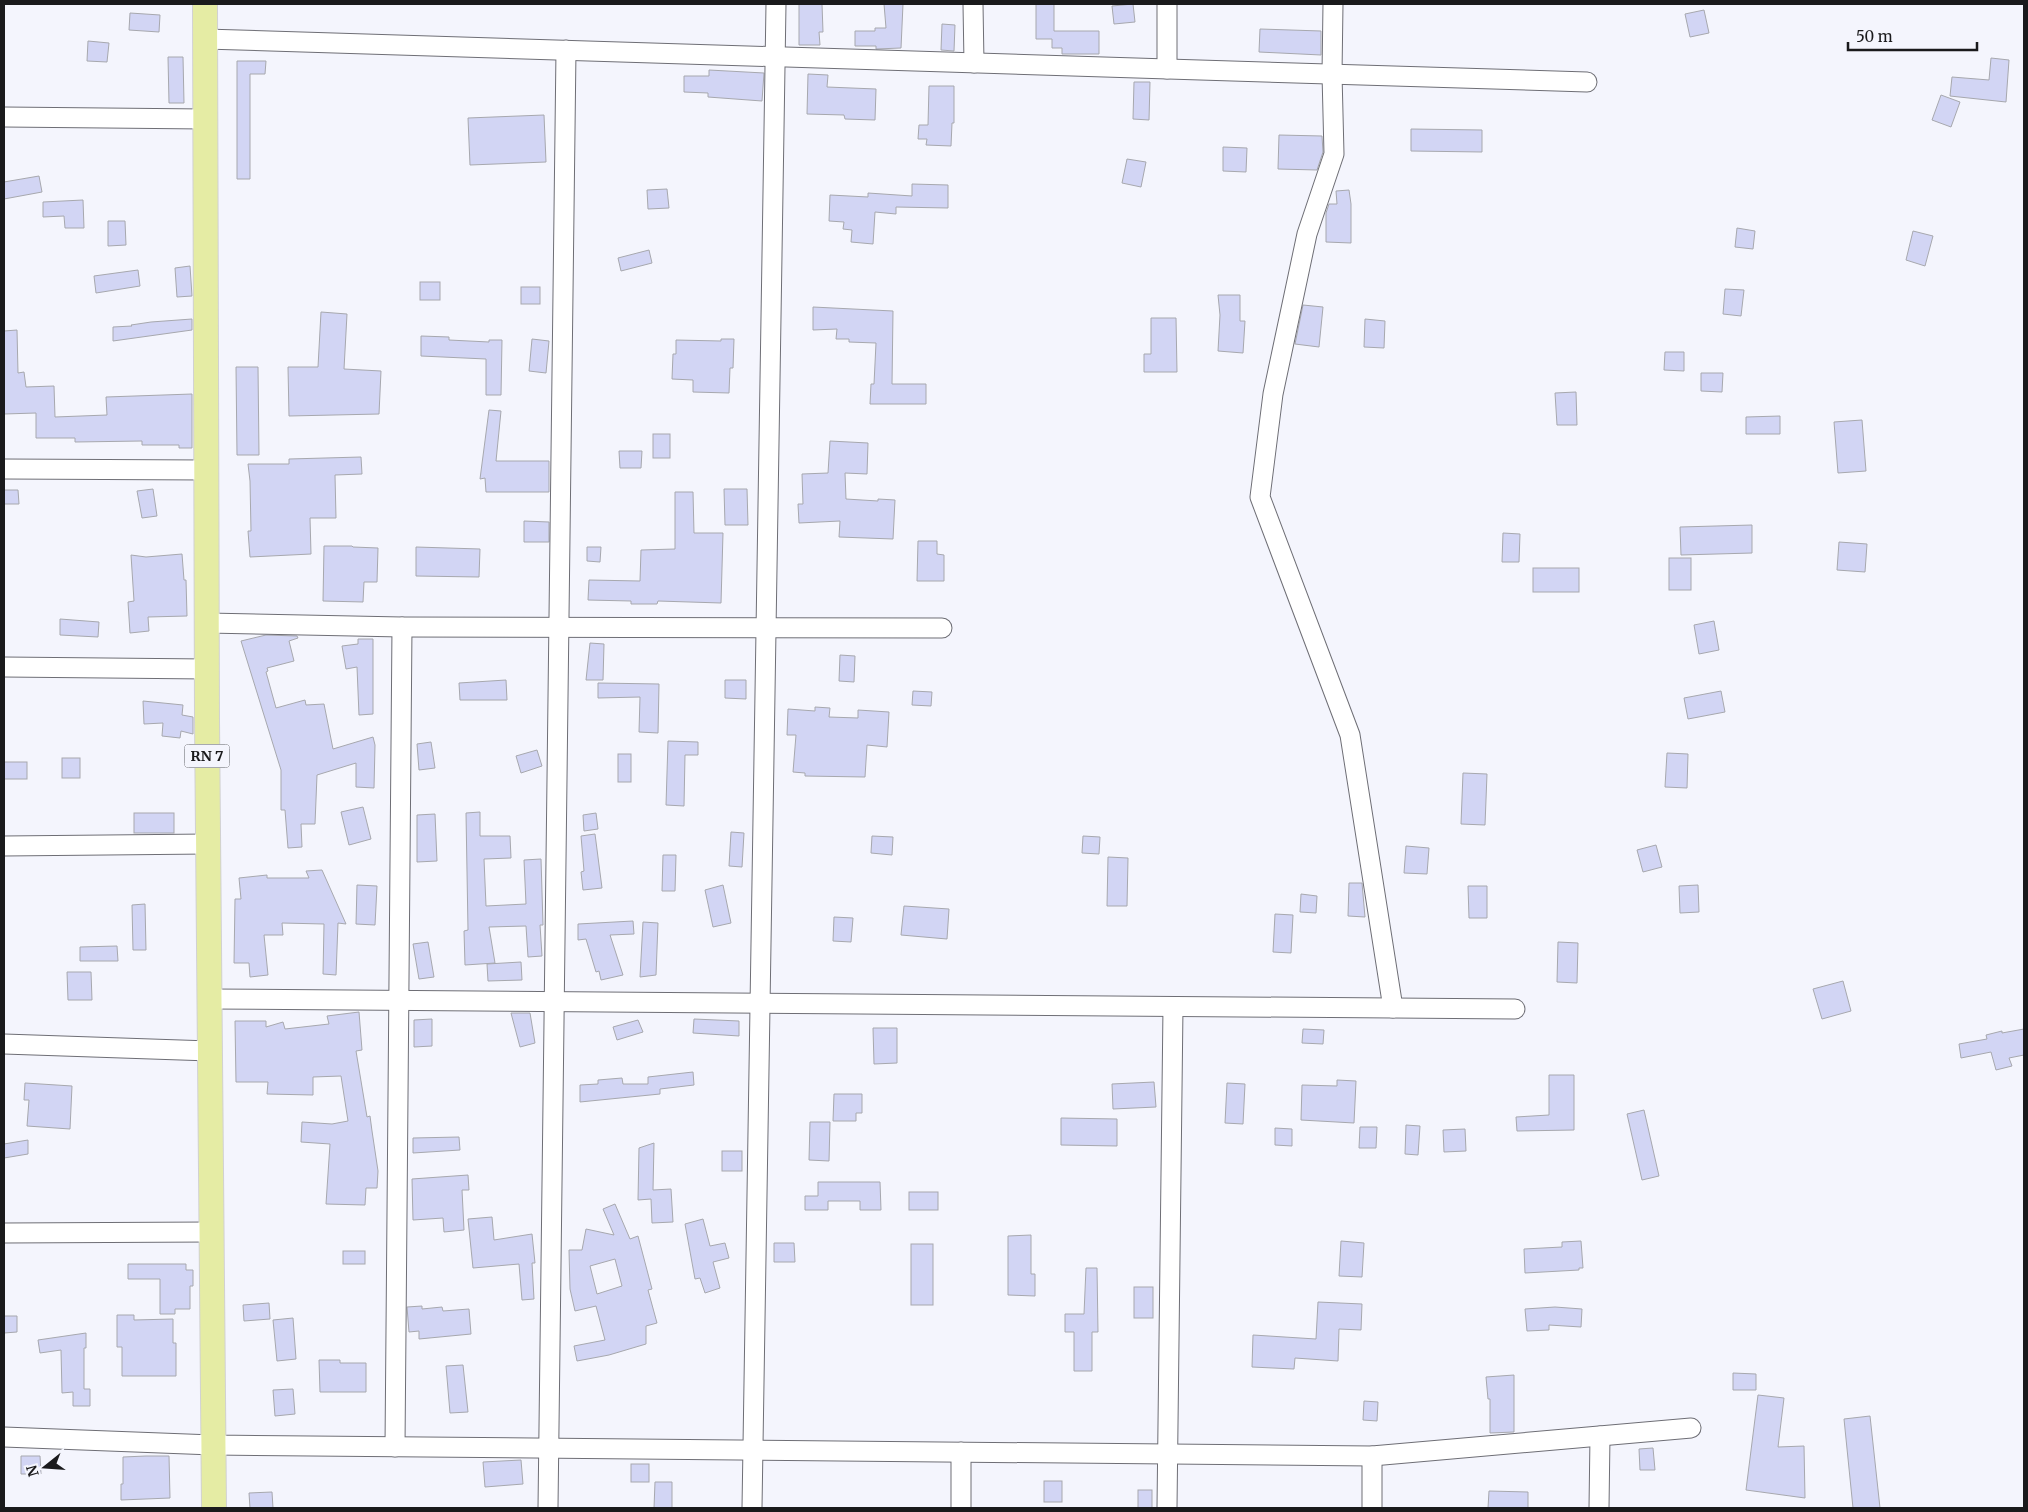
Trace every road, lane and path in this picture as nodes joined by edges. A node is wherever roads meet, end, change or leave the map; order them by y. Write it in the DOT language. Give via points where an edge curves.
graph roads {
  1 [pos="205,4"];
  2 [pos="776,4"];
  3 [pos="973,4"];
  4 [pos="1166,4"];
  5 [pos="1333,4"];
  6 [pos="205,39"];
  7 [pos="566,50"];
  8 [pos="776,57"];
  9 [pos="974,63"];
  10 [pos="1167,69"];
  11 [pos="1332,74"];
  12 [pos="1587,82"];
  13 [pos="4,117"];
  14 [pos="205,119"];
  15 [pos="4,469"];
  16 [pos="206,470"];
  17 [pos="206,623"];
  18 [pos="402,627"];
  19 [pos="559,628"];
  20 [pos="766,628"];
  21 [pos="942,628"];
  22 [pos="4,667"];
  23 [pos="207,669"];
  24 [pos="208,844"];
  25 [pos="4,846"];
  26 [pos="209,999"];
  27 [pos="399,1000"];
  28 [pos="554,1002"];
  29 [pos="759,1004"];
  30 [pos="1173,1007"];
  31 [pos="1393,1008"];
  32 [pos="1515,1009"];
  33 [pos="4,1044"];
  34 [pos="210,1051"];
  35 [pos="211,1232"];
  36 [pos="4,1233"];
  37 [pos="1691,1428"];
  38 [pos="1600,1436"];
  39 [pos="4,1437"];
  40 [pos="213,1445"];
  41 [pos="395,1447"];
  42 [pos="549,1448"];
  43 [pos="752,1450"];
  44 [pos="961,1452"];
  45 [pos="1167,1454"];
  46 [pos="1372,1456"];
  47 [pos="214,1508"];
  48 [pos="548,1508"];
  49 [pos="752,1508"];
  50 [pos="961,1508"];
  51 [pos="1166,1508"];
  52 [pos="1372,1508"];
  53 [pos="1598,1508"];
  1 -- 6 [label="main road, RN 7"];
  2 -- 8 [label="street"];
  3 -- 9 [label="street"];
  4 -- 10 [label="street"];
  5 -- 11 [label="street"];
  6 -- 7 [label="street"];
  6 -- 14 [label="main road, RN 7"];
  7 -- 8 [label="street"];
  7 -- 19 [label="street"];
  8 -- 9 [label="street"];
  8 -- 20 [label="street"];
  9 -- 10 [label="street"];
  10 -- 11 [label="street"];
  11 -- 12 [label="street"];
  11 -- 31 [label="street" via="1334,154 1307,234 1273,394 1260,497 1350,735"];
  13 -- 14 [label="street"];
  14 -- 16 [label="main road, RN 7"];
  15 -- 16 [label="street"];
  16 -- 17 [label="main road, RN 7"];
  17 -- 18 [label="street"];
  17 -- 23 [label="main road, RN 7"];
  18 -- 19 [label="street"];
  18 -- 27 [label="street"];
  19 -- 20 [label="street"];
  19 -- 28 [label="street"];
  20 -- 21 [label="street"];
  20 -- 29 [label="street"];
  22 -- 23 [label="street"];
  23 -- 24 [label="main road, RN 7"];
  24 -- 25 [label="street"];
  24 -- 26 [label="main road, RN 7"];
  26 -- 27 [label="street"];
  26 -- 34 [label="main road, RN 7"];
  27 -- 28 [label="street"];
  27 -- 41 [label="street"];
  28 -- 29 [label="street"];
  28 -- 42 [label="street"];
  29 -- 30 [label="street"];
  29 -- 43 [label="street"];
  30 -- 31 [label="street"];
  30 -- 45 [label="street"];
  31 -- 32 [label="street"];
  33 -- 34 [label="street"];
  34 -- 35 [label="main road, RN 7"];
  35 -- 36 [label="street"];
  35 -- 40 [label="main road, RN 7"];
  37 -- 38 [label="street"];
  38 -- 46 [label="street"];
  38 -- 53 [label="street"];
  39 -- 40 [label="street"];
  40 -- 41 [label="street"];
  40 -- 47 [label="main road, RN 7"];
  41 -- 42 [label="street"];
  42 -- 43 [label="street"];
  42 -- 48 [label="street"];
  43 -- 44 [label="street"];
  43 -- 49 [label="street"];
  44 -- 45 [label="street"];
  44 -- 50 [label="street"];
  45 -- 46 [label="street"];
  45 -- 51 [label="street"];
  46 -- 52 [label="street"];
}
